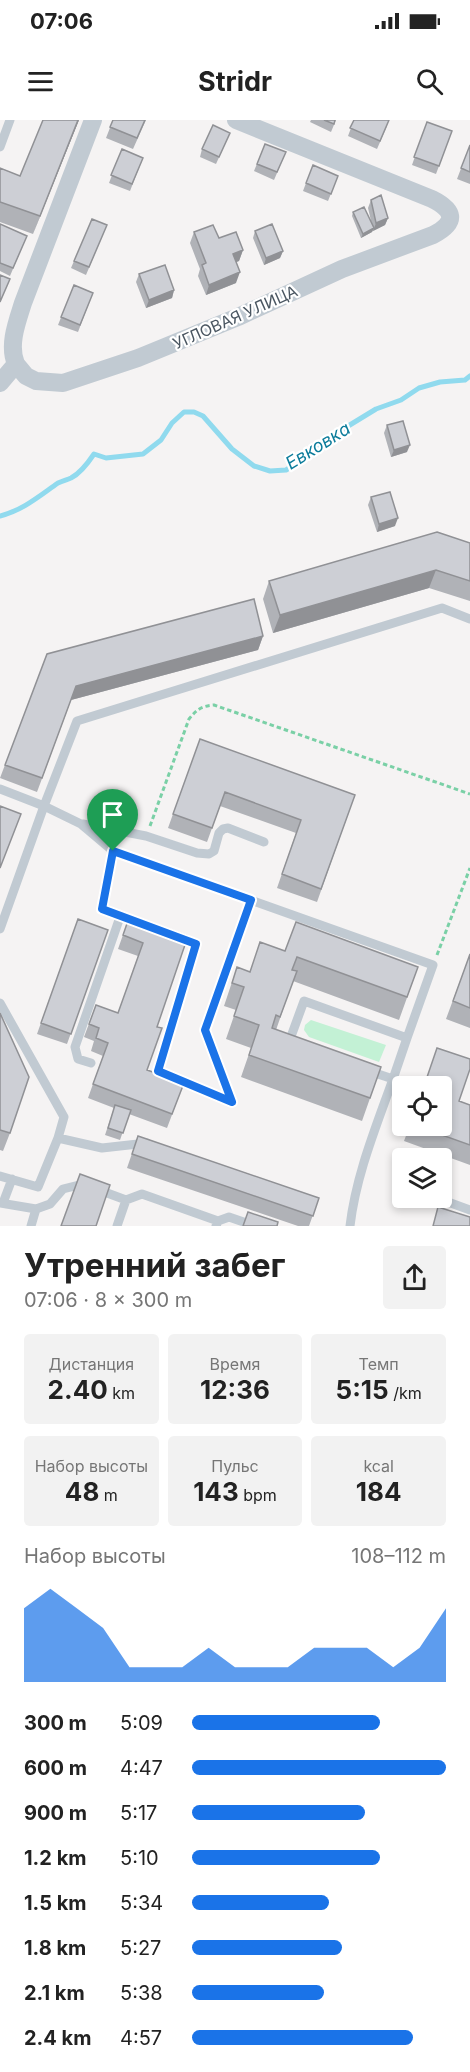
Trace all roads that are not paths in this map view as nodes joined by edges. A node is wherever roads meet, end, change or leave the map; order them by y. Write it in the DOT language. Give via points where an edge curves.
graph roads {
  1 [pos="10,120"];
  2 [pos="93,120"];
  3 [pos="236,120"];
  4 [pos="0,147"];
  5 [pos="15,364"];
  6 [pos="0,383"];
  7 [pos="470,619"];
  8 [pos="0,789"];
  9 [pos="44,806"];
  10 [pos="81,824"];
  11 [pos="264,842"];
  12 [pos="113,851"];
  13 [pos="251,900"];
  14 [pos="120,917"];
  15 [pos="0,929"];
  16 [pos="152,929"];
  17 [pos="163,933"];
  18 [pos="0,1003"];
  19 [pos="407,1038"];
  20 [pos="300,1046"];
  21 [pos="91,1063"];
  22 [pos="362,1068"];
  23 [pos="394,1076"];
  24 [pos="392,1079"];
  25 [pos="392,1082"];
  26 [pos="58,1138"];
  27 [pos="156,1147"];
  28 [pos="0,1176"];
  29 [pos="12,1179"];
  30 [pos="126,1200"];
  31 [pos="1,1203"];
  32 [pos="452,1204"];
  33 [pos="36,1209"];
  34 [pos="470,1210"];
  35 [pos="217,1223"];
  36 [pos="31,1226"];
  37 [pos="117,1226"];
  38 [pos="255,1226"];
  39 [pos="350,1226"];
  1 -- 4 [label="lane"];
  2 -- 5 [label="street" via="20,311 13,348"];
  3 -- 5 [label="street, УГЛОВАЯ УЛИЦА" via="432,199 449,211 447,226 102,371 63,383 48,383 26,376"];
  5 -- 6 [label="street"];
  7 -- 9 [label="lane" via="442,608 77,721"];
  8 -- 9 [label="lane"];
  9 -- 10 [label="lane"];
  9 -- 15 [label="lane"];
  10 -- 11 [label="lane" via="146,836 196,854 214,851 219,833 228,828"];
  10 -- 12 [label="lane"];
  12 -- 13 [label="lane"];
  12 -- 14 [label="lane" via="102,909"];
  13 -- 17 [label="lane" via="205,1030 232,1102 158,1071 196,944"];
  13 -- 19 [label="lane" via="433,965"];
  14 -- 16 [label="lane"];
  14 -- 21 [label="lane" via="75,1047 78,1059"];
  18 -- 26 [label="lane" via="64,1117"];
  19 -- 20 [label="lane" via="304,1001 289,1042"];
  19 -- 23 [label="lane"];
  22 -- 24 [label="lane"];
  25 -- 39 [label="lane" via="368,1150"];
  26 -- 27 [label="lane" via="102,1148 145,1143"];
  26 -- 29 [label="lane" via="38,1187"];
  28 -- 29 [label="lane"];
  29 -- 31 [label="lane"];
  30 -- 33 [label="lane" via="83,1184 63,1189 50,1204"];
  30 -- 35 [label="lane" via="142,1194"];
  30 -- 37 [label="lane"];
  31 -- 33 [label="lane"];
  32 -- 34 [label="lane"];
  33 -- 36 [label="lane"];
  35 -- 38 [label="lane" via="229,1217"];
}
